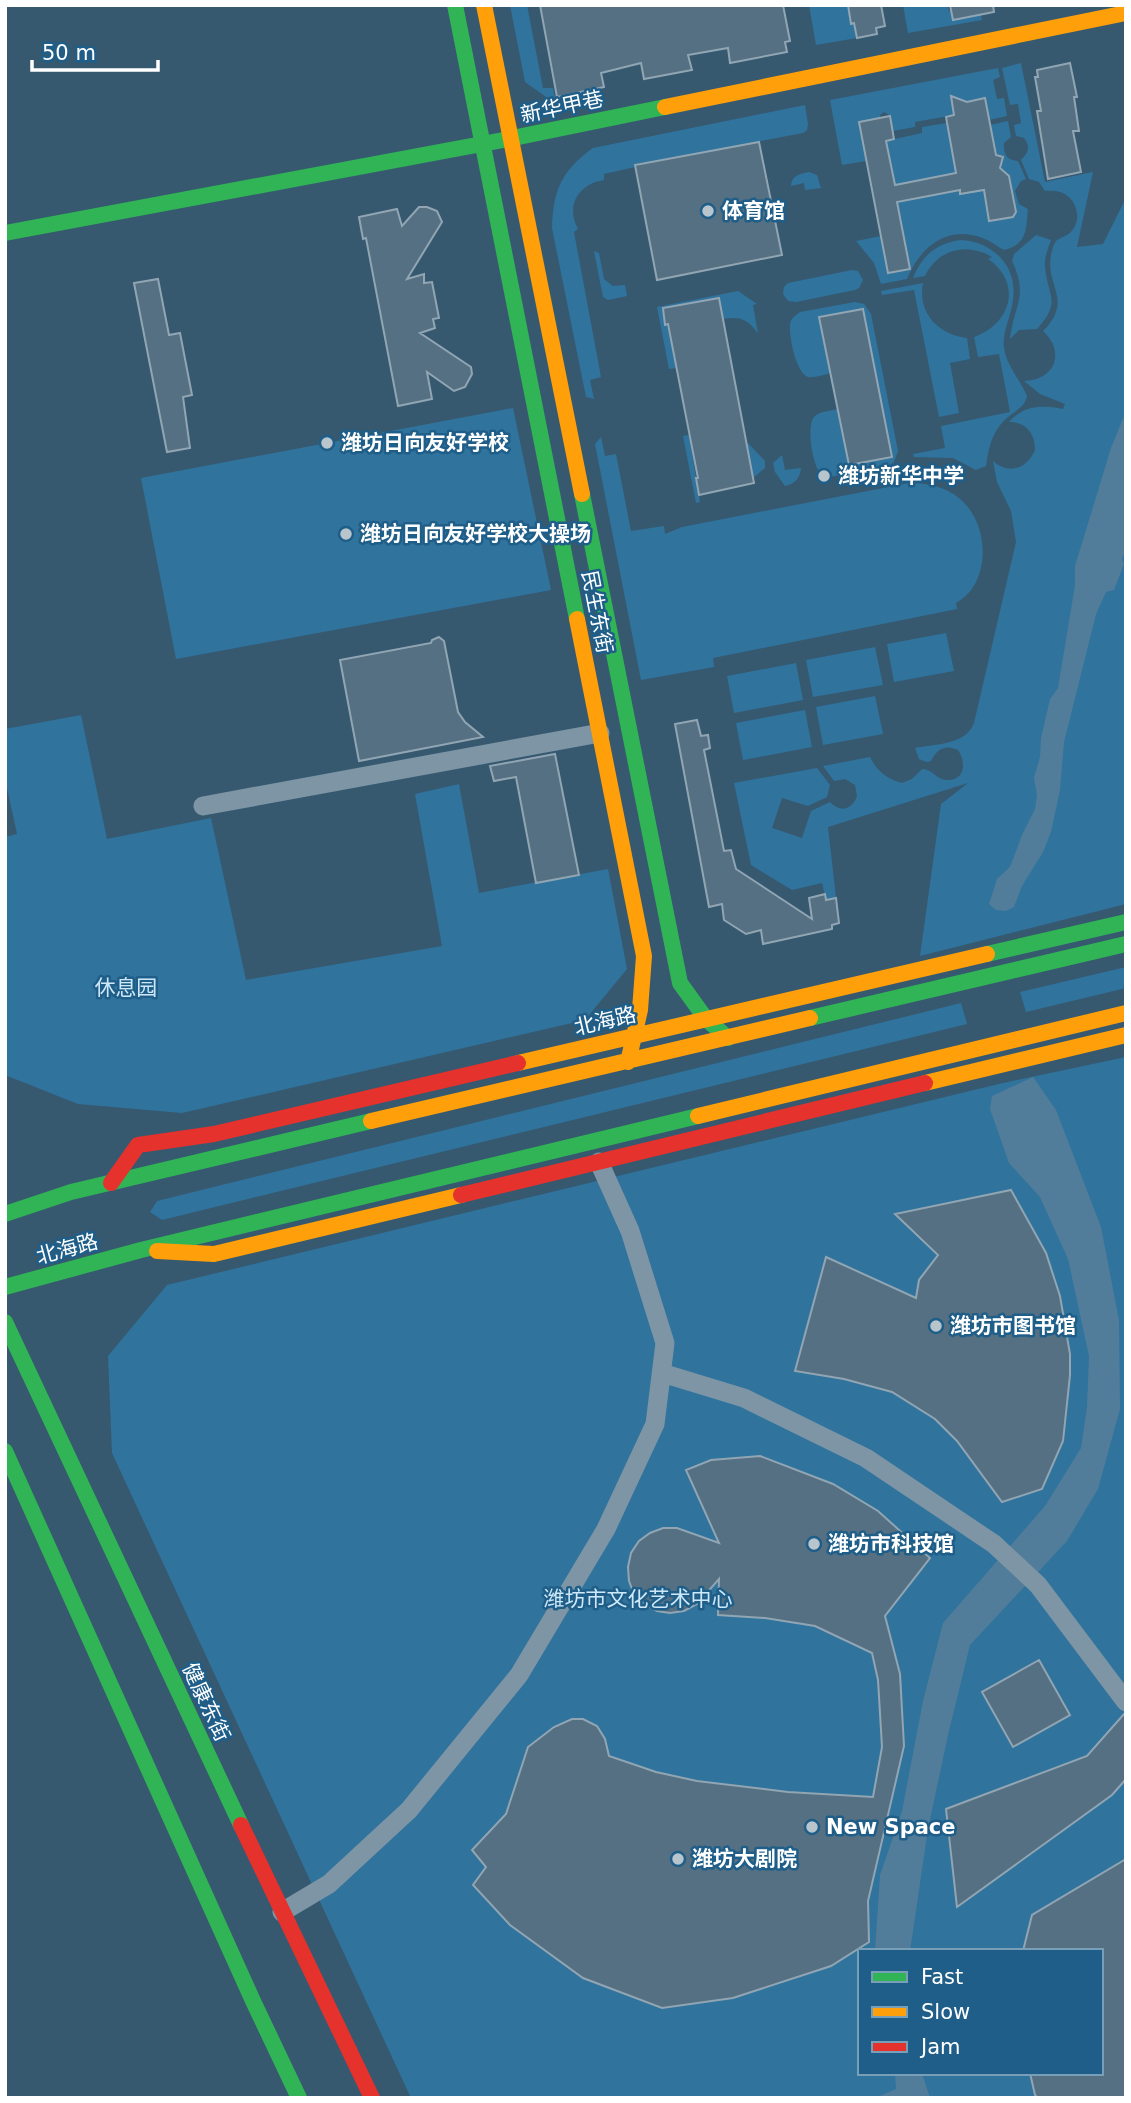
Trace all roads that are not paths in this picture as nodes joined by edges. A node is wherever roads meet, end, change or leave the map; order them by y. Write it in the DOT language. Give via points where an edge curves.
graph roads {
  1 [pos="455,5"];
  2 [pos="484,5"];
  3 [pos="1118,11"];
  4 [pos="511,139"];
  5 [pos="483,144"];
  6 [pos="5,233"];
  7 [pos="600,733"];
  8 [pos="202,806"];
  9 [pos="1126,922"];
  10 [pos="1089,930"];
  11 [pos="1126,944"];
  12 [pos="1093,952"];
  13 [pos="1126,1013"];
  14 [pos="706,1018"];
  15 [pos="637,1034"];
  16 [pos="1126,1035"];
  17 [pos="728,1038"];
  18 [pos="628,1062"];
  19 [pos="214,1134"];
  20 [pos="219,1158"];
  21 [pos="510,1161"];
  22 [pos="599,1162"];
  23 [pos="515,1182"];
  24 [pos="111,1183"];
  25 [pos="5,1214"];
  26 [pos="253,1223"];
  27 [pos="258,1244"];
  28 [pos="141,1250"];
  29 [pos="5,1287"];
  30 [pos="5,1322"];
  31 [pos="662,1373"];
  32 [pos="5,1451"];
  33 [pos="1126,1702"];
  34 [pos="282,1912"];
  35 [pos="299,2098"];
  36 [pos="372,2098"];
  1 -- 5 [label="main road, 民生东街"];
  2 -- 4 [label="main road, 民生东街"];
  3 -- 4 [label="main road, 新华甲巷"];
  4 -- 5 [label="main road, 新华甲巷"];
  4 -- 14 [label="main road, 民生东街" via="674,957 680,984"];
  5 -- 6 [label="main road, 新华甲巷"];
  5 -- 7 [label="main road, 民生东街"];
  7 -- 8 [label="street"];
  7 -- 15 [label="main road, 民生东街" via="644,956 645,985"];
  9 -- 10 [label="main road, 北海路"];
  10 -- 12 [label="main road"];
  10 -- 14 [label="main road, 北海路"];
  11 -- 12 [label="main road"];
  12 -- 17 [label="main road"];
  13 -- 21 [label="main road, 北海路"];
  14 -- 15 [label="main road, 北海路"];
  14 -- 17 [label="main road, 民生东街"];
  15 -- 18 [label="main road, 民生东街"];
  15 -- 19 [label="main road, 北海路"];
  16 -- 22 [label="main road, 北海路"];
  17 -- 18 [label="main road"];
  18 -- 20 [label="main road"];
  19 -- 20 [label="main road"];
  19 -- 24 [label="main road, 北海路" via="138,1145"];
  20 -- 24 [label="main road"];
  21 -- 23 [label="main road"];
  21 -- 26 [label="main road, 北海路"];
  22 -- 23 [label="main road, 北海路"];
  22 -- 31 [label="street" via="630,1231 666,1343"];
  23 -- 27 [label="main road, 北海路"];
  24 -- 25 [label="main road"];
  26 -- 27 [label="main road"];
  26 -- 28 [label="main road, 北海路"];
  27 -- 28 [label="main road, 北海路" via="214,1254"];
  28 -- 29 [label="main road, 北海路"];
  30 -- 34 [label="main road, 健康东街"];
  31 -- 33 [label="street" via="744,1398 866,1458 994,1544 1038,1586"];
  31 -- 34 [label="street" via="655,1424 606,1529 519,1675 410,1810 330,1884"];
  32 -- 35 [label="main road"];
  34 -- 36 [label="main road, 健康东街"];
}
